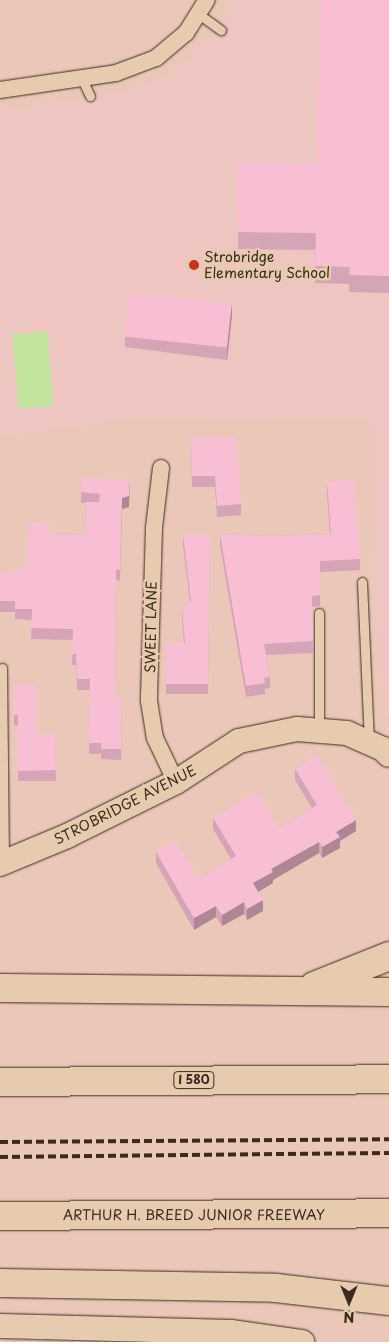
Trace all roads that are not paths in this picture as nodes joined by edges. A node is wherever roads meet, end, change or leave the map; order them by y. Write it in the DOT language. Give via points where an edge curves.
graph roads {
  1 [pos="207,0"];
  2 [pos="200,15"];
  3 [pos="221,30"];
  4 [pos="82,79"];
  5 [pos="0,90"];
  6 [pos="90,96"];
  7 [pos="160,468"];
  8 [pos="362,582"];
  9 [pos="319,613"];
  10 [pos="2,668"];
  11 [pos="320,731"];
  12 [pos="381,749"];
  13 [pos="2,756"];
  14 [pos="176,782"];
  15 [pos="2,863"];
  16 [pos="389,956"];
  17 [pos="0,988"];
  18 [pos="296,992"];
  19 [pos="389,992"];
  20 [pos="389,1079"];
  21 [pos="0,1082"];
  22 [pos="389,1213"];
  23 [pos="0,1216"];
  24 [pos="0,1283"];
  25 [pos="389,1301"];
  26 [pos="0,1326"];
  27 [pos="127,1336"];
  28 [pos="302,1342"];
  1 -- 2 [label="street"];
  2 -- 3 [label="lane"];
  2 -- 4 [label="street" via="186,33 156,58 116,73"];
  4 -- 5 [label="street"];
  4 -- 6 [label="lane"];
  7 -- 14 [label="street, SWEET LANE" via="154,528 149,700 155,738"];
  8 -- 12 [label="lane"];
  9 -- 11 [label="lane"];
  10 -- 13 [label="lane"];
  11 -- 12 [label="street, STROBRIDGE AVENUE" via="346,733"];
  11 -- 14 [label="street, STROBRIDGE AVENUE" via="297,729 239,741"];
  13 -- 15 [label="lane"];
  14 -- 15 [label="street, STROBRIDGE AVENUE" via="67,836"];
  16 -- 18 [label="highway"];
  17 -- 18 [label="highway"];
  18 -- 19 [label="highway"];
  20 -- 21 [label="highway, I 580"];
  22 -- 23 [label="highway, ARTHUR H. BREED JUNIOR FREEWAY"];
  24 -- 25 [label="highway" via="276,1288"];
  26 -- 27 [label="street"];
  27 -- 28 [label="street" via="231,1332"];
}
